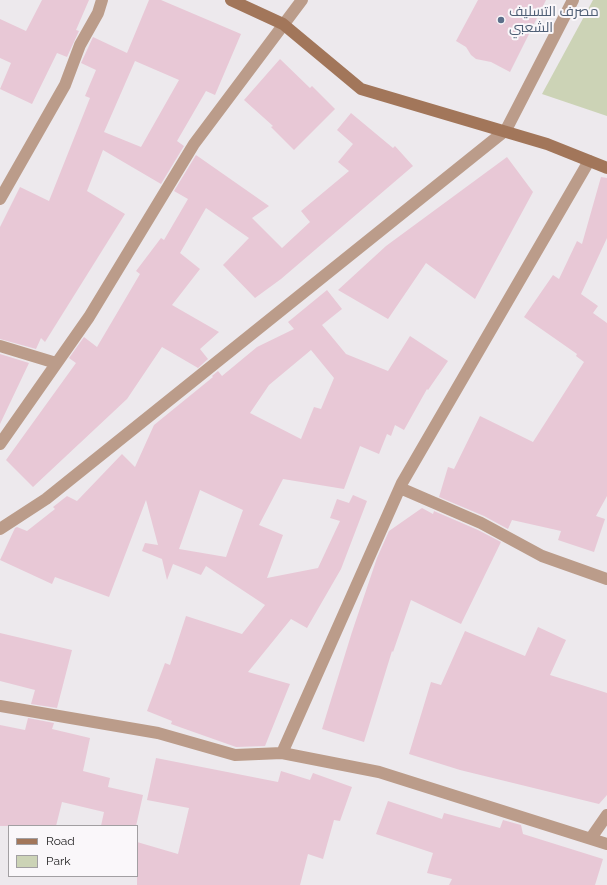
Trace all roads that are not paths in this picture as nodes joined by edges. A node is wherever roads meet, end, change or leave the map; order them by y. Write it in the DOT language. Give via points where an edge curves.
graph roads {
  1 [pos="102,0"];
  2 [pos="231,0"];
  3 [pos="302,0"];
  4 [pos="573,0"];
  5 [pos="283,24"];
  6 [pos="506,130"];
  7 [pos="589,161"];
  8 [pos="607,168"];
  9 [pos="0,199"];
  10 [pos="0,346"];
  11 [pos="56,363"];
  12 [pos="0,444"];
  13 [pos="400,488"];
  14 [pos="0,529"];
  15 [pos="607,579"];
  16 [pos="0,706"];
  17 [pos="282,753"];
  18 [pos="607,815"];
  19 [pos="591,838"];
  20 [pos="607,844"];
  1 -- 9 [label="street" via="98,13 80,45 65,86"];
  2 -- 5 [label="street"];
  3 -- 5 [label="street"];
  4 -- 6 [label="street"];
  5 -- 6 [label="street" via="361,89"];
  5 -- 11 [label="street" via="194,144 89,317"];
  6 -- 7 [label="street"];
  6 -- 14 [label="street" via="46,499"];
  7 -- 8 [label="street"];
  7 -- 13 [label="street"];
  10 -- 11 [label="street"];
  11 -- 12 [label="street"];
  13 -- 15 [label="street" via="481,523 542,556"];
  13 -- 17 [label="street"];
  16 -- 17 [label="street" via="158,733 235,755"];
  17 -- 19 [label="street" via="380,772"];
  18 -- 19 [label="street"];
  19 -- 20 [label="street"];
}
